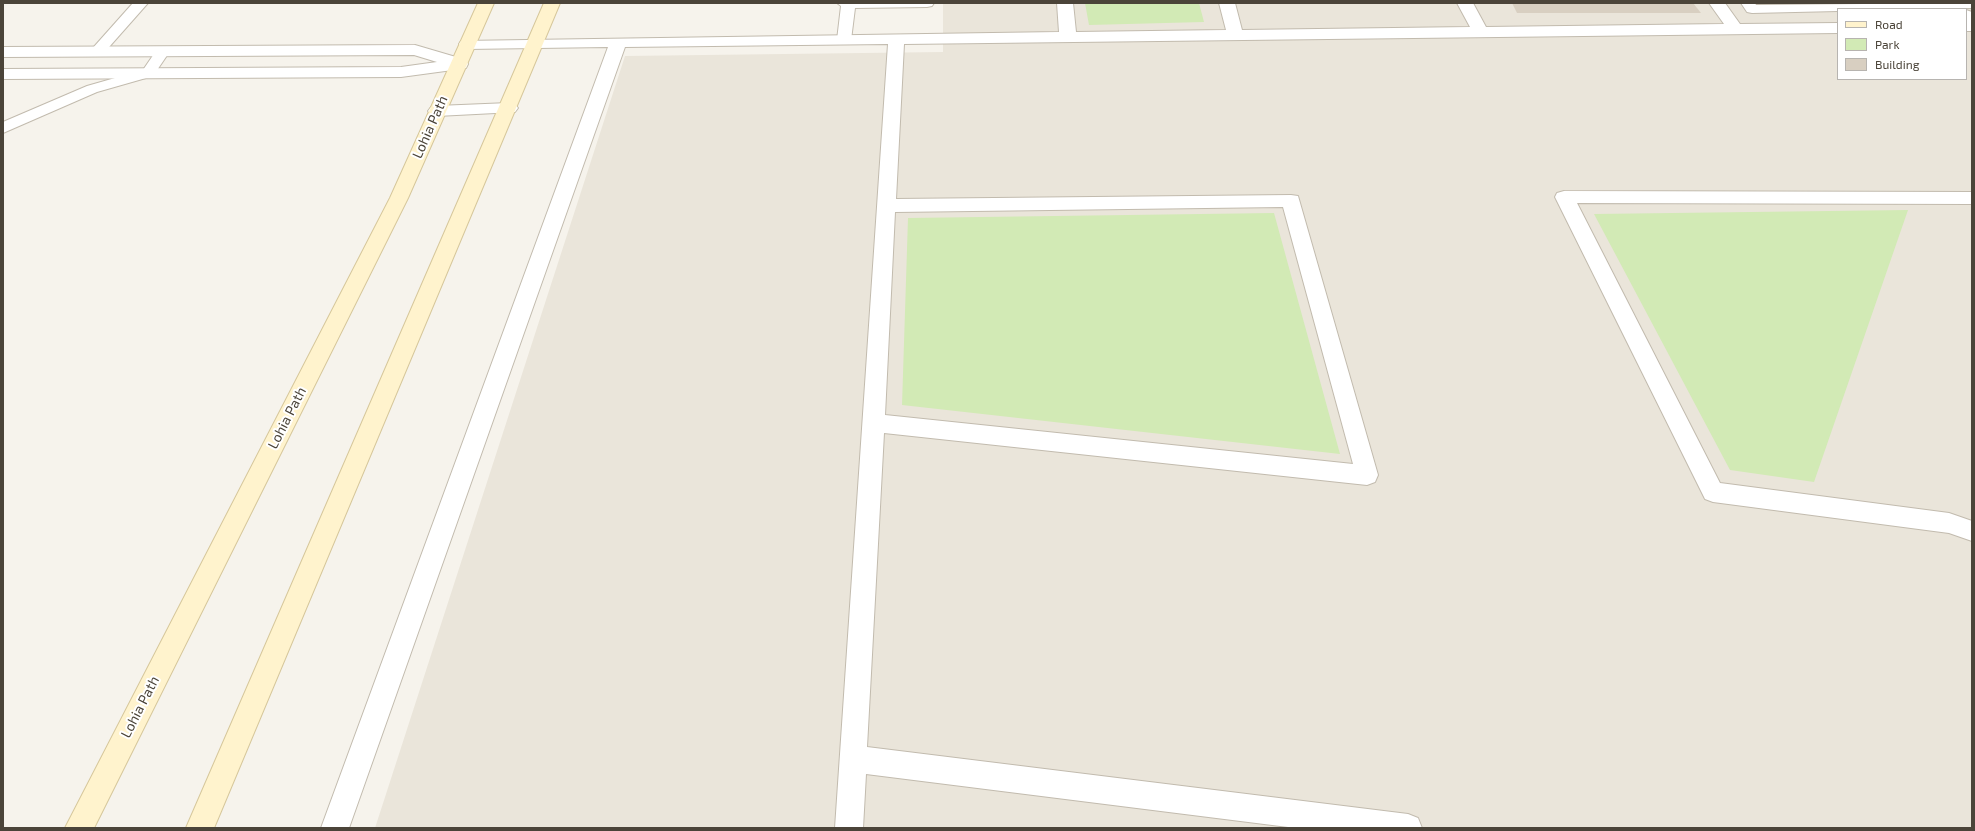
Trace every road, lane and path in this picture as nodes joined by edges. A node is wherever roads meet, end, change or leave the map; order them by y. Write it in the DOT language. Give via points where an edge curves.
graph roads {
  1 [pos="141,3"];
  2 [pos="486,3"];
  3 [pos="552,3"];
  4 [pos="928,3"];
  5 [pos="1065,3"];
  6 [pos="1227,3"];
  7 [pos="1465,3"];
  8 [pos="1717,3"];
  9 [pos="1748,3"];
  10 [pos="846,4"];
  11 [pos="1837,9"];
  12 [pos="1837,28"];
  13 [pos="1736,29"];
  14 [pos="1480,32"];
  15 [pos="1236,36"];
  16 [pos="1068,38"];
  17 [pos="844,40"];
  18 [pos="896,40"];
  19 [pos="536,43"];
  20 [pos="618,43"];
  21 [pos="163,51"];
  22 [pos="3,52"];
  23 [pos="97,52"];
  24 [pos="464,54"];
  25 [pos="148,73"];
  26 [pos="3,74"];
  27 [pos="509,108"];
  28 [pos="437,110"];
  29 [pos="3,128"];
  30 [pos="1972,198"];
  31 [pos="887,206"];
  32 [pos="874,423"];
  33 [pos="1972,531"];
  34 [pos="853,759"];
  35 [pos="79,828"];
  36 [pos="200,828"];
  37 [pos="334,828"];
  38 [pos="849,828"];
  39 [pos="1408,828"];
  1 -- 23 [label="lane"];
  2 -- 24 [label="main road, Lohia Path"];
  3 -- 19 [label="main road"];
  4 -- 10 [label="lane"];
  5 -- 16 [label="street"];
  6 -- 15 [label="street"];
  7 -- 14 [label="street"];
  8 -- 13 [label="street"];
  9 -- 11 [label="lane" via="1752,9"];
  10 -- 17 [label="lane"];
  12 -- 13 [label="street"];
  13 -- 14 [label="street"];
  14 -- 15 [label="street"];
  15 -- 16 [label="street"];
  16 -- 18 [label="street"];
  17 -- 18 [label="street"];
  17 -- 20 [label="street"];
  18 -- 31 [label="street"];
  19 -- 20 [label="street"];
  19 -- 24 [label="street"];
  19 -- 27 [label="main road"];
  20 -- 37 [label="street"];
  21 -- 23 [label="street"];
  21 -- 24 [label="street" via="415,50"];
  21 -- 25 [label="lane"];
  22 -- 23 [label="street"];
  24 -- 25 [label="street" via="401,72"];
  24 -- 28 [label="main road, Lohia Path"];
  25 -- 26 [label="street"];
  25 -- 29 [label="lane" via="92,89"];
  27 -- 28 [label="street"];
  27 -- 36 [label="main road"];
  28 -- 35 [label="main road, Lohia Path" via="399,198"];
  30 -- 33 [label="street" via="1564,197 1713,492 1949,523"];
  31 -- 32 [label="street"];
  31 -- 32 [label="street" via="1291,201 1367,475"];
  32 -- 34 [label="street"];
  34 -- 38 [label="street"];
  34 -- 39 [label="street"];
}
